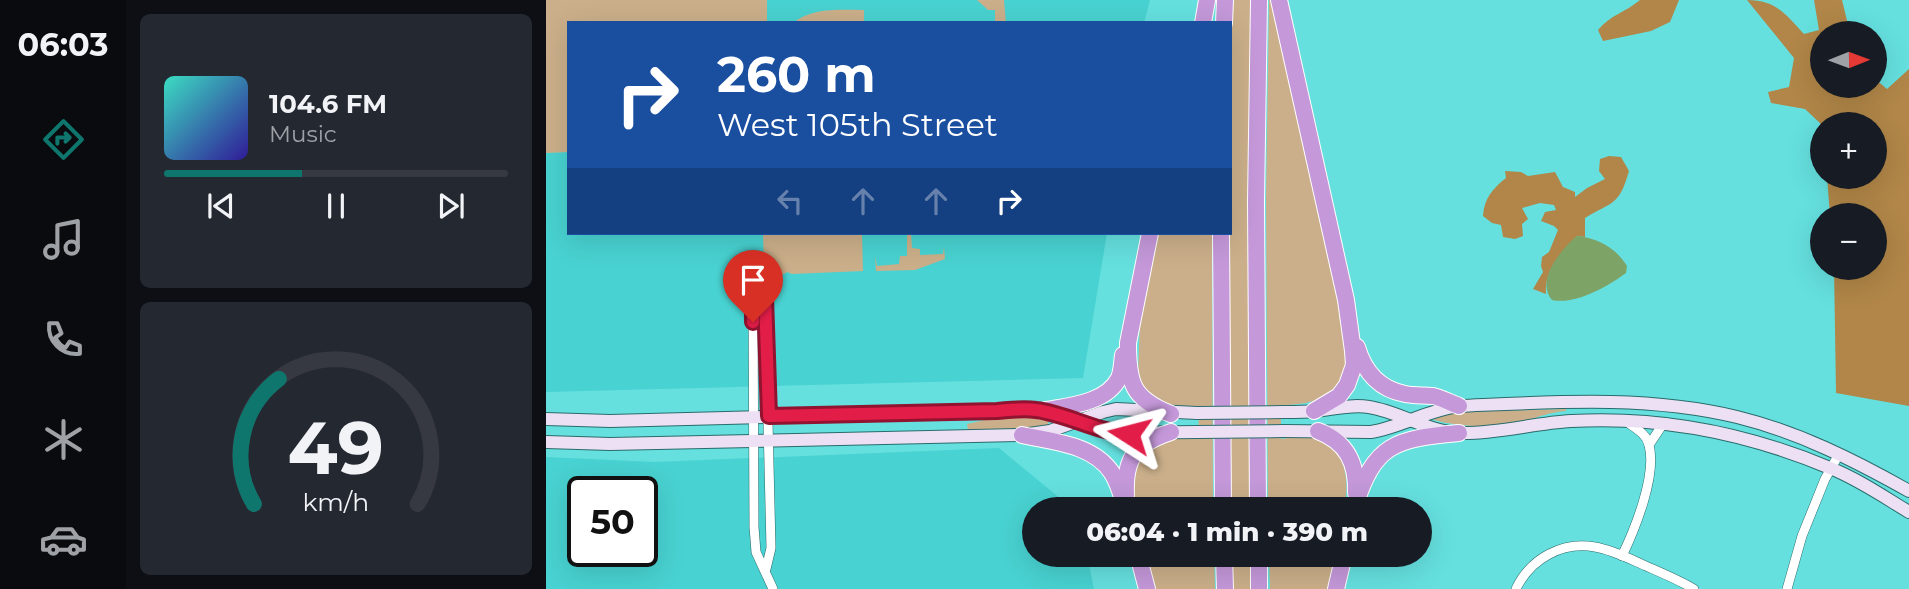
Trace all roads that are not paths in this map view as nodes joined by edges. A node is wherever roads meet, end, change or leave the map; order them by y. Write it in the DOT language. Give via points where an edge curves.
graph roads {
  1 [pos="1207,0"];
  2 [pos="1225,0"];
  3 [pos="1259,0"];
  4 [pos="1279,0"];
  5 [pos="1203,21"];
  6 [pos="1224,21"];
  7 [pos="1150,235"];
  8 [pos="1221,235"];
  9 [pos="1346,300"];
  10 [pos="1128,343"];
  11 [pos="1659,405"];
  12 [pos="1459,406"];
  13 [pos="1042,411"];
  14 [pos="1314,411"];
  15 [pos="1171,414"];
  16 [pos="754,416"];
  17 [pos="769,416"];
  18 [pos="546,419"];
  19 [pos="1409,419"];
  20 [pos="1625,420"];
  21 [pos="1075,421"];
  22 [pos="1644,422"];
  23 [pos="1667,424"];
  24 [pos="1318,431"];
  25 [pos="1171,432"];
  26 [pos="1459,433"];
  27 [pos="1022,435"];
  28 [pos="769,441"];
  29 [pos="546,442"];
  30 [pos="754,442"];
  31 [pos="1650,445"];
  32 [pos="1839,454"];
  33 [pos="1831,468"];
  34 [pos="1909,491"];
  35 [pos="1122,497"];
  36 [pos="1126,497"];
  37 [pos="1223,497"];
  38 [pos="1258,497"];
  39 [pos="1355,497"];
  40 [pos="1358,497"];
  41 [pos="1909,512"];
  42 [pos="1622,556"];
  43 [pos="1142,567"];
  44 [pos="1224,567"];
  45 [pos="1259,567"];
  46 [pos="1341,567"];
  47 [pos="766,569"];
  48 [pos="773,589"];
  49 [pos="1147,589"];
  50 [pos="1225,589"];
  51 [pos="1259,589"];
  52 [pos="1336,589"];
  53 [pos="1516,589"];
  54 [pos="1695,589"];
  55 [pos="1787,589"];
  1 -- 5 [label="highway"];
  2 -- 6 [label="highway"];
  3 -- 38 [label="highway"];
  4 -- 9 [label="highway"];
  7 -- 10 [label="highway"];
  8 -- 37 [label="highway"];
  9 -- 12 [label="highway" via="1358,350 1372,377 1405,394 1434,396"];
  9 -- 14 [label="highway" via="1352,375 1339,396"];
  10 -- 13 [label="highway" via="1119,378 1106,392 1094,400"];
  10 -- 15 [label="highway" via="1130,373 1138,394 1150,406"];
  11 -- 12 [label="main road"];
  11 -- 22 [label="main road"];
  11 -- 32 [label="main road" via="1738,417"];
  12 -- 19 [label="main road"];
  13 -- 17 [label="main road"];
  13 -- 21 [label="main road"];
  14 -- 15 [label="main road, bridge"];
  14 -- 19 [label="main road" via="1370,407"];
  15 -- 21 [label="main road" via="1116,409"];
  16 -- 17 [label="main road"];
  16 -- 17 [label="street" via="753,297 759,282 765,297"];
  16 -- 18 [label="main road"];
  16 -- 30 [label="street"];
  17 -- 28 [label="street"];
  19 -- 24 [label="main road" via="1371,432"];
  19 -- 26 [label="main road"];
  20 -- 22 [label="main road"];
  20 -- 26 [label="main road"];
  20 -- 31 [label="street" via="1642,432"];
  21 -- 25 [label="main road" via="1113,433"];
  21 -- 27 [label="main road"];
  22 -- 23 [label="main road"];
  23 -- 31 [label="street"];
  23 -- 33 [label="main road" via="1751,440"];
  24 -- 25 [label="main road, bridge"];
  24 -- 39 [label="highway" via="1339,442 1351,458"];
  25 -- 36 [label="highway" via="1147,441 1129,461"];
  26 -- 40 [label="highway" via="1418,437 1390,447 1376,460"];
  27 -- 28 [label="main road"];
  27 -- 35 [label="highway" via="1075,447 1099,459 1113,475"];
  28 -- 30 [label="main road"];
  28 -- 47 [label="street" via="771,548"];
  29 -- 30 [label="main road"];
  30 -- 47 [label="street" via="754,527 757,552"];
  31 -- 42 [label="street" via="1645,497"];
  32 -- 33 [label="street"];
  32 -- 34 [label="main road"];
  33 -- 41 [label="main road"];
  33 -- 55 [label="street" via="1802,536"];
  42 -- 53 [label="street" via="1595,546 1561,549 1531,566"];
  42 -- 54 [label="street"];
  43 -- 49 [label="highway"];
  44 -- 50 [label="highway"];
  45 -- 51 [label="highway"];
  46 -- 52 [label="highway"];
  47 -- 48 [label="street"];
}
